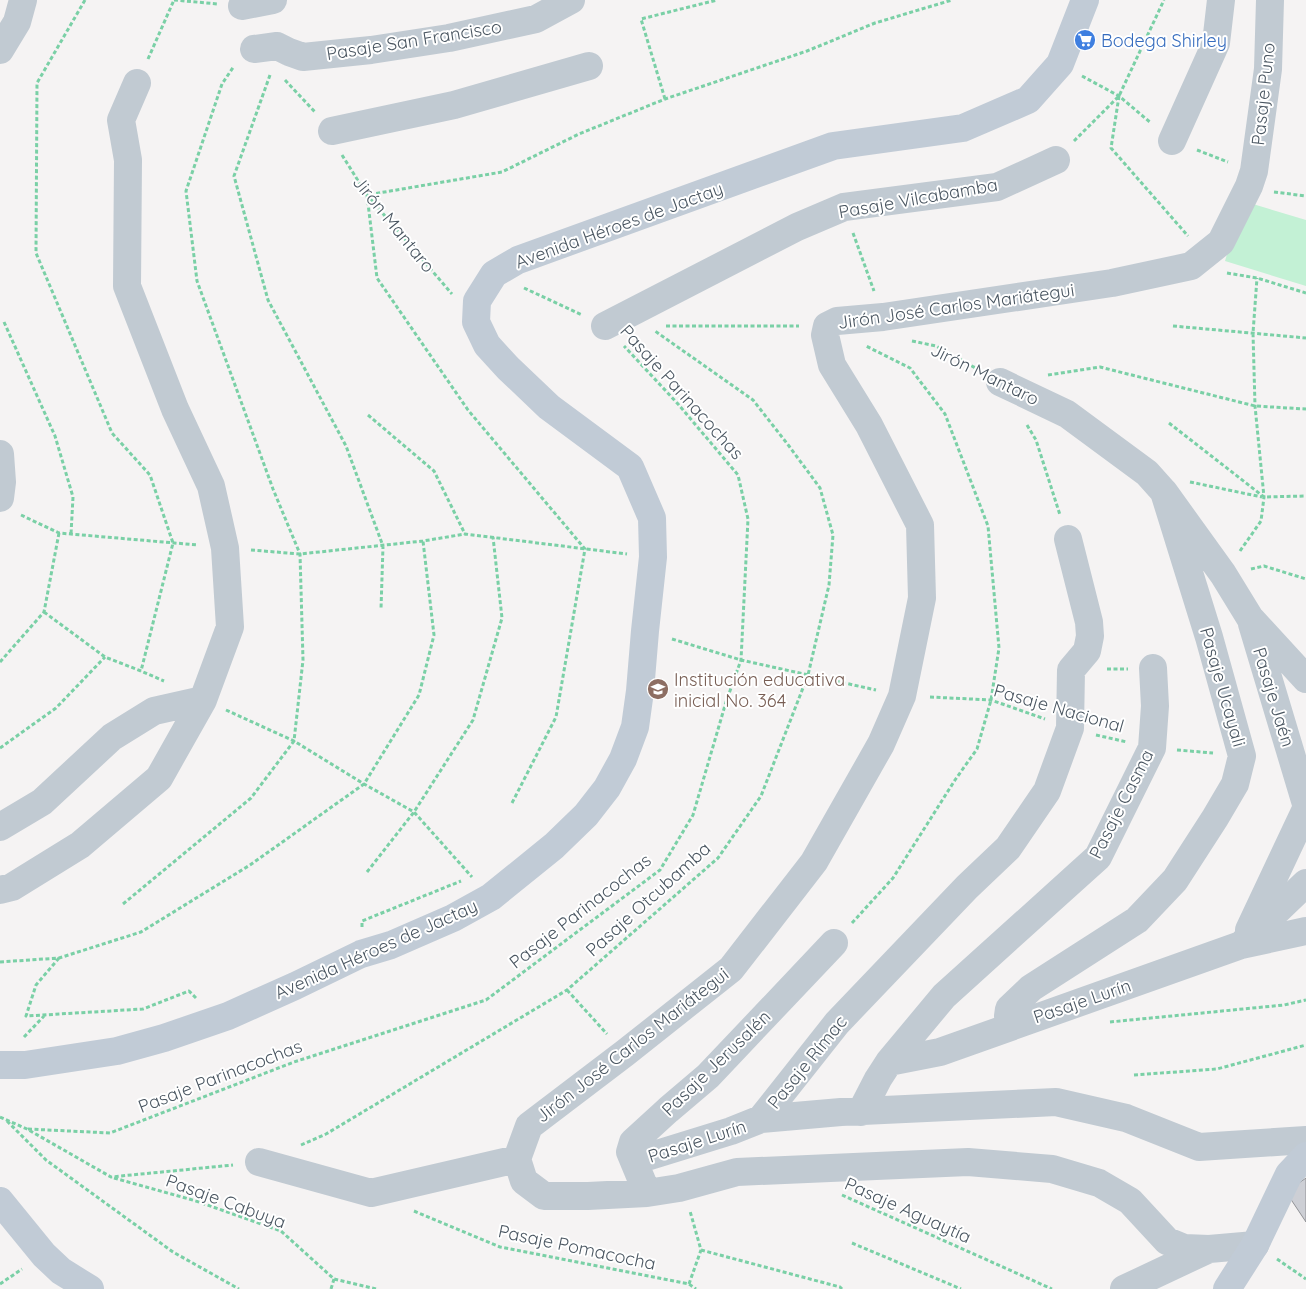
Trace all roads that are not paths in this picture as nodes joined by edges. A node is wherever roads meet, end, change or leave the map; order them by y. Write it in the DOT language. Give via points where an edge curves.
graph roads {
  1 [pos="23,0"];
  2 [pos="273,0"];
  3 [pos="571,0"];
  4 [pos="1085,0"];
  5 [pos="1221,0"];
  6 [pos="1270,0"];
  7 [pos="242,6"];
  8 [pos="0,50"];
  9 [pos="263,58"];
  10 [pos="589,66"];
  11 [pos="137,83"];
  12 [pos="332,131"];
  13 [pos="1172,140"];
  14 [pos="1056,160"];
  15 [pos="1198,261"];
  16 [pos="605,326"];
  17 [pos="1000,382"];
  18 [pos="0,454"];
  19 [pos="1175,487"];
  20 [pos="8,505"];
  21 [pos="1068,540"];
  22 [pos="1250,618"];
  23 [pos="1153,668"];
  24 [pos="1306,679"];
  25 [pos="203,700"];
  26 [pos="1306,804"];
  27 [pos="1306,809"];
  28 [pos="0,827"];
  29 [pos="1306,882"];
  30 [pos="0,890"];
  31 [pos="1306,931"];
  32 [pos="834,943"];
  33 [pos="1241,945"];
  34 [pos="1017,1024"];
  35 [pos="889,1062"];
  36 [pos="0,1066"];
  37 [pos="861,1112"];
  38 [pos="761,1119"];
  39 [pos="1306,1140"];
  40 [pos="1306,1156"];
  41 [pos="517,1159"];
  42 [pos="259,1162"];
  43 [pos="634,1162"];
  44 [pos="647,1193"];
  45 [pos="0,1202"];
  46 [pos="1256,1245"];
  47 [pos="1209,1249"];
  48 [pos="90,1289"];
  49 [pos="1124,1289"];
  50 [pos="1227,1289"];
  1 -- 8 [label="street" via="17,22"];
  2 -- 7 [label="street"];
  3 -- 9 [label="street, Pasaje San Francisco" via="536,19 449,38 303,57 277,46"];
  4 -- 36 [label="street, Avenida Héroes de Jactay" via="1060,64 1028,100 964,128 833,146 518,260 494,274 477,301 476,322 487,345 549,407 630,467 652,518 653,557 635,727 623,759 606,788 554,846 491,897 453,918 391,945 361,954 228,1016 117,1051"];
  5 -- 13 [label="street" via="1216,44"];
  6 -- 15 [label="street, Pasaje Puno" via="1268,69 1254,171 1261,189 1221,242"];
  10 -- 12 [label="street" via="454,104"];
  11 -- 25 [label="street" via="121,120 128,160 127,286 175,409 211,486 226,548 230,628"];
  14 -- 16 [label="street, Pasaje Vilcabamba" via="997,187 844,208 797,227"];
  15 -- 41 [label="street, Jirón José Carlos Mariátegui" via="1112,283 837,321 827,326 824,335 832,365 869,425 920,525 922,598 902,696 881,744 814,862 732,969 529,1126"];
  17 -- 19 [label="street, Jirón Mantaro" via="1067,414 1147,473"];
  18 -- 20 [label="street"];
  19 -- 22 [label="street, Jirón Mantaro"];
  19 -- 34 [label="street, Pasaje Ucayali" via="1209,637 1242,756 1234,784 1175,880 1137,920 1031,988 1009,1009 1008,1016"];
  21 -- 38 [label="street, Pasaje Rímac" via="1090,636 1087,651 1071,670 1070,728 1047,791 1008,848 837,1023"];
  22 -- 24 [label="street, Jirón Mantaro"];
  22 -- 26 [label="street, Pasaje Jaén"];
  23 -- 35 [label="street, Pasaje Casma" via="1152,748 1098,857 944,996"];
  25 -- 28 [label="street" via="154,711 112,737 42,802"];
  25 -- 30 [label="street" via="159,778 80,845 12,887"];
  27 -- 33 [label="street"];
  29 -- 33 [label="street, Pasaje Lurín"];
  31 -- 33 [label="street"];
  32 -- 43 [label="street, Pasaje Jerusalén" via="708,1076 633,1142 630,1152"];
  33 -- 34 [label="street, Pasaje Lurín"];
  34 -- 35 [label="street, Pasaje Lurín" via="940,1052"];
  35 -- 37 [label="street"];
  37 -- 38 [label="street, Pasaje Rímac"];
  37 -- 39 [label="street, Pasaje Rímac" via="1056,1102 1126,1118 1199,1147"];
  38 -- 43 [label="street, Pasaje Lurín"];
  40 -- 46 [label="street" via="1289,1174"];
  41 -- 42 [label="street" via="371,1193"];
  41 -- 44 [label="street" via="524,1181 544,1196"];
  43 -- 44 [label="street, Pasaje Jerusalén"];
  44 -- 47 [label="street" via="737,1172 968,1162 1052,1169 1099,1183 1130,1202 1167,1241 1184,1248"];
  45 -- 48 [label="street" via="44,1255 61,1271"];
  46 -- 47 [label="street"];
  46 -- 50 [label="street"];
  47 -- 49 [label="street"];
}
